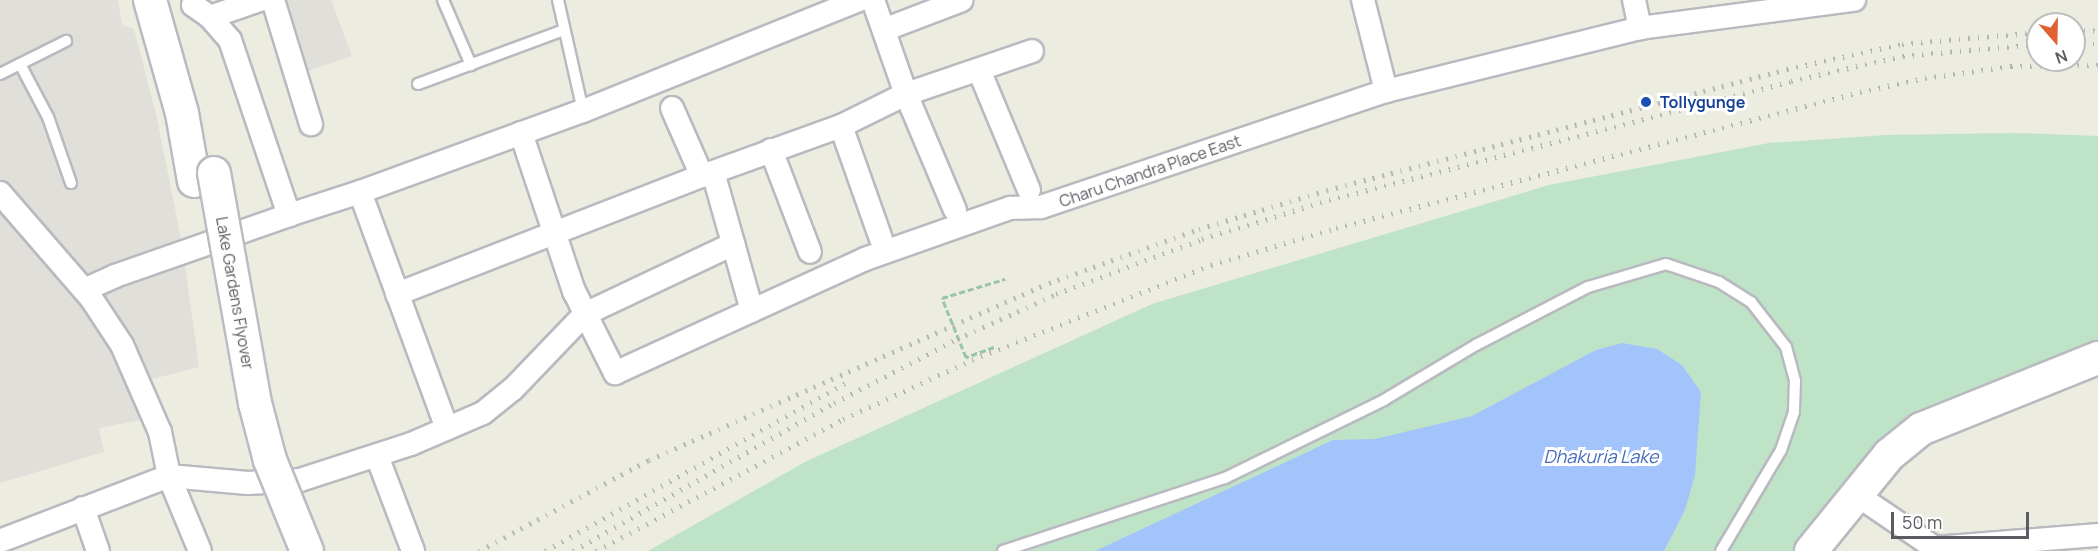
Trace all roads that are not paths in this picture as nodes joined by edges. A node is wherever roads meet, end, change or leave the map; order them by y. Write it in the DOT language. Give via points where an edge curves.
graph roads {
  1 [pos="150,0"];
  2 [pos="260,0"];
  3 [pos="273,0"];
  4 [pos="443,0"];
  5 [pos="558,0"];
  6 [pos="859,0"];
  7 [pos="873,0"];
  8 [pos="962,0"];
  9 [pos="1363,0"];
  10 [pos="1634,0"];
  11 [pos="1854,0"];
  12 [pos="1805,4"];
  13 [pos="184,17"];
  14 [pos="1640,28"];
  15 [pos="886,29"];
  16 [pos="564,30"];
  17 [pos="66,40"];
  18 [pos="1032,51"];
  19 [pos="20,64"];
  20 [pos="471,65"];
  21 [pos="979,70"];
  22 [pos="0,74"];
  23 [pos="418,84"];
  24 [pos="1386,92"];
  25 [pos="906,94"];
  26 [pos="672,108"];
  27 [pos="583,111"];
  28 [pos="311,124"];
  29 [pos="841,126"];
  30 [pos="520,133"];
  31 [pos="771,150"];
  32 [pos="708,174"];
  33 [pos="204,177"];
  34 [pos="71,183"];
  35 [pos="1029,190"];
  36 [pos="360,192"];
  37 [pos="0,193"];
  38 [pos="955,210"];
  39 [pos="289,215"];
  40 [pos="553,233"];
  41 [pos="880,239"];
  42 [pos="733,244"];
  43 [pos="810,252"];
  44 [pos="84,290"];
  45 [pos="397,294"];
  46 [pos="752,311"];
  47 [pos="585,314"];
  48 [pos="2098,358"];
  49 [pos="447,429"];
  50 [pos="377,456"];
  51 [pos="169,476"];
  52 [pos="1857,495"];
  53 [pos="83,508"];
  54 [pos="2098,535"];
  55 [pos="8,543"];
  56 [pos="98,551"];
  57 [pos="200,551"];
  58 [pos="284,551"];
  59 [pos="307,551"];
  60 [pos="413,551"];
  61 [pos="1004,551"];
  62 [pos="1721,551"];
  63 [pos="1811,551"];
  1 -- 13 [label="main road, Lake Gardens Flyover"];
  2 -- 13 [label="street"];
  3 -- 28 [label="street"];
  4 -- 20 [label="lane"];
  5 -- 16 [label="lane"];
  6 -- 27 [label="street"];
  7 -- 15 [label="street"];
  8 -- 15 [label="street"];
  9 -- 24 [label="street"];
  10 -- 14 [label="street"];
  11 -- 12 [label="street, Charu Chandra Place East"];
  12 -- 14 [label="street, Charu Chandra Place East"];
  13 -- 33 [label="main road, Lake Gardens Flyover"];
  13 -- 39 [label="street" via="230,40"];
  14 -- 24 [label="street, Charu Chandra Place East"];
  15 -- 25 [label="street"];
  16 -- 20 [label="lane"];
  16 -- 27 [label="lane"];
  17 -- 19 [label="lane"];
  18 -- 21 [label="street"];
  19 -- 22 [label="lane"];
  19 -- 34 [label="lane" via="48,117"];
  20 -- 23 [label="lane"];
  21 -- 25 [label="street"];
  21 -- 35 [label="street"];
  24 -- 46 [label="street, Charu Chandra Place East" via="1041,207 1010,208 865,259"];
  25 -- 29 [label="street"];
  25 -- 38 [label="street"];
  26 -- 32 [label="street"];
  27 -- 30 [label="street"];
  29 -- 31 [label="street"];
  29 -- 41 [label="street"];
  30 -- 36 [label="street"];
  30 -- 40 [label="street, Charu Chandra Place East"];
  31 -- 32 [label="street"];
  31 -- 43 [label="street"];
  32 -- 40 [label="street"];
  32 -- 42 [label="street"];
  33 -- 58 [label="main road, Lake Gardens Flyover" via="231,389"];
  33 -- 59 [label="main road, Lake Gardens Flyover, bridge" via="270,460"];
  36 -- 39 [label="street"];
  36 -- 45 [label="street"];
  37 -- 44 [label="street"];
  39 -- 44 [label="street"];
  40 -- 45 [label="street"];
  40 -- 47 [label="street, Charu Chandra Place East"];
  42 -- 46 [label="street"];
  42 -- 47 [label="street"];
  44 -- 51 [label="street" via="122,345 145,392 160,432"];
  45 -- 49 [label="street"];
  46 -- 47 [label="street, Charu Chandra Place East" via="615,373"];
  47 -- 49 [label="street" via="513,389 483,413"];
  48 -- 52 [label="main road" via="1921,429 1889,455"];
  49 -- 50 [label="street"];
  50 -- 51 [label="street" via="300,480 248,483"];
  50 -- 60 [label="street"];
  51 -- 53 [label="street"];
  51 -- 57 [label="street"];
  52 -- 54 [label="street" via="1935,548"];
  52 -- 63 [label="main road"];
  53 -- 55 [label="street"];
  53 -- 56 [label="street"];
  61 -- 62 [label="lane" via="1225,478 1384,400 1476,345 1588,287 1666,264 1719,282 1751,302 1786,347 1795,381 1794,412 1781,450"];
}
